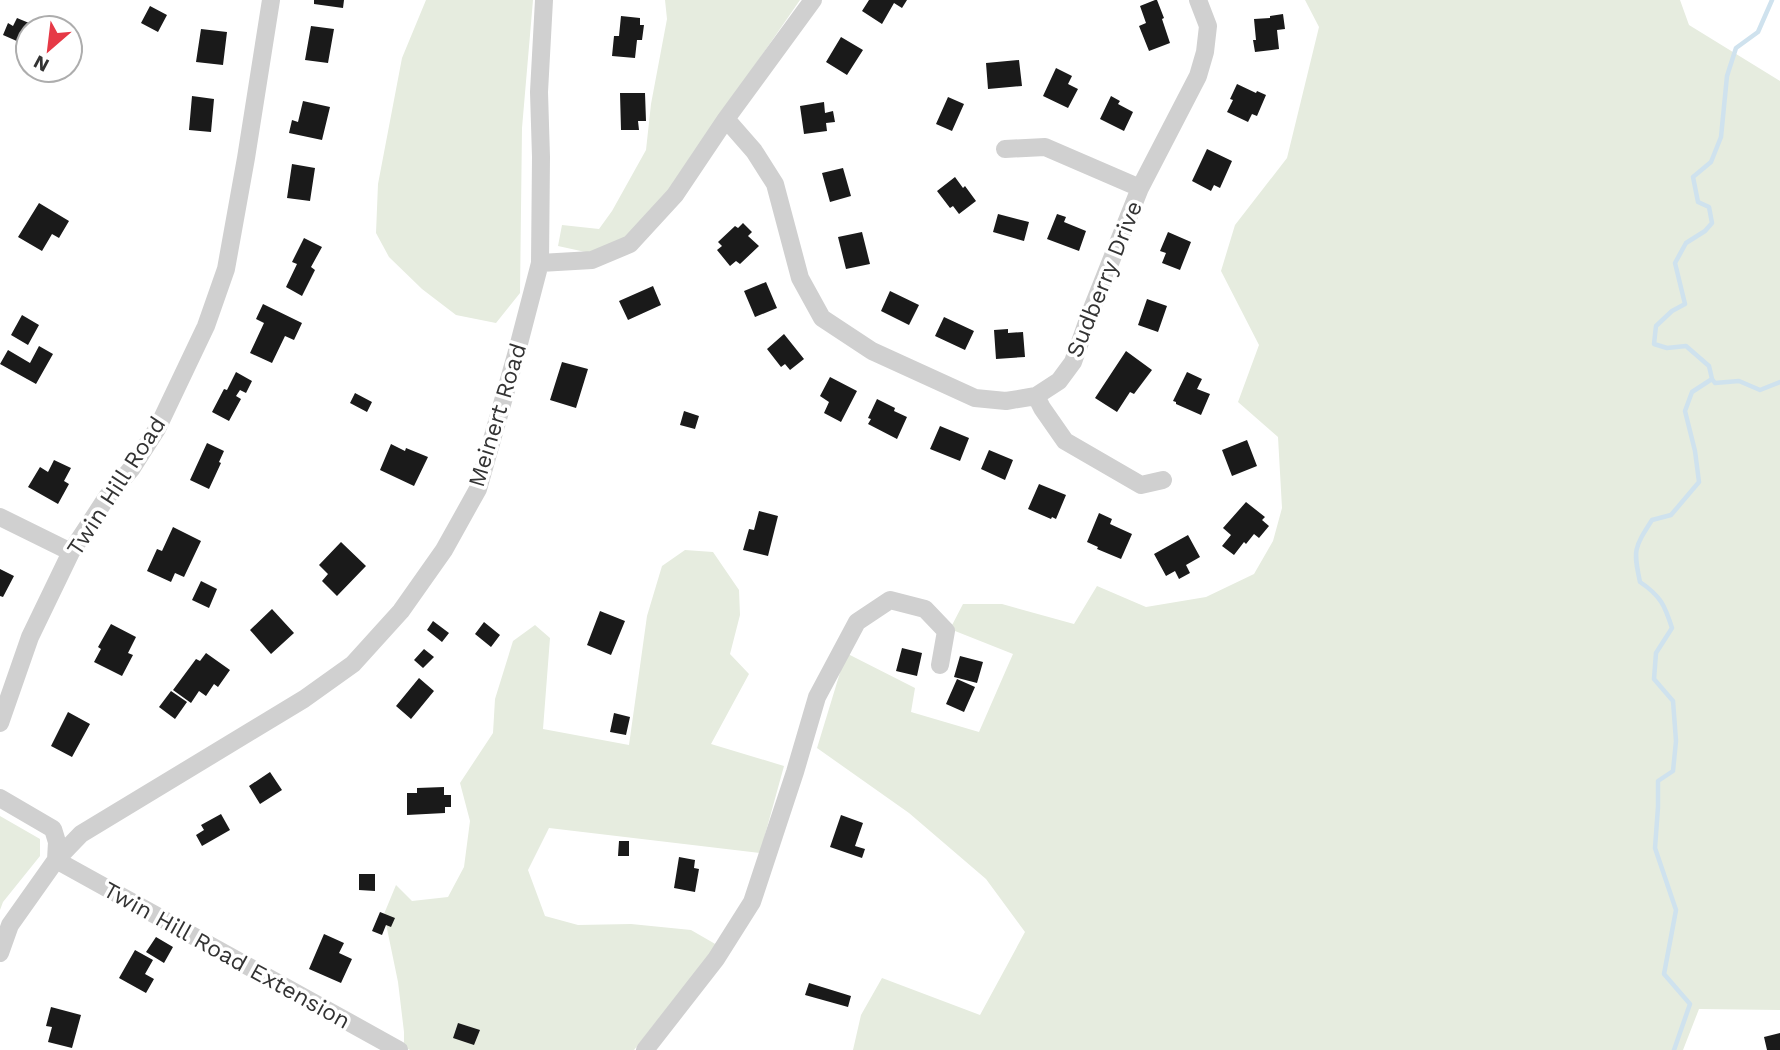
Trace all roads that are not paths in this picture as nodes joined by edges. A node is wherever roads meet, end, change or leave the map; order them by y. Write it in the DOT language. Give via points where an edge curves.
graph roads {
  1 [pos="271,0"];
  2 [pos="544,0"];
  3 [pos="813,0"];
  4 [pos="1198,0"];
  5 [pos="726,119"];
  6 [pos="1005,149"];
  7 [pos="1140,188"];
  8 [pos="540,263"];
  9 [pos="1036,396"];
  10 [pos="1163,480"];
  11 [pos="0,517"];
  12 [pos="71,552"];
  13 [pos="940,665"];
  14 [pos="0,723"];
  15 [pos="0,798"];
  16 [pos="56,860"];
  17 [pos="0,953"];
  18 [pos="399,1050"];
  19 [pos="645,1050"];
  1 -- 12 [label="street, Twin Hill Road" via="226,269 206,326 157,429"];
  2 -- 8 [label="street, Meinert Road" via="539,92"];
  3 -- 5 [label="street"];
  4 -- 7 [label="street, Sudberry Drive" via="1208,26 1198,76"];
  5 -- 8 [label="street" via="674,195 630,244 592,260"];
  5 -- 9 [label="street, Sudberry Drive" via="775,184 800,278 822,318 872,351 975,398 1006,401"];
  6 -- 7 [label="street" via="1045,148"];
  7 -- 9 [label="street, Sudberry Drive" via="1073,362 1059,381"];
  8 -- 16 [label="street, Meinert Road" via="478,489 444,550 401,611 353,664 304,699 82,834"];
  9 -- 10 [label="street" via="1065,441 1141,485"];
  11 -- 12 [label="street"];
  12 -- 14 [label="street, Twin Hill Road" via="30,636"];
  13 -- 19 [label="street" via="946,631 925,609 890,600 857,622 817,697 752,902 716,959"];
  15 -- 16 [label="street" via="53,829"];
  16 -- 17 [label="street, Meinert Road" via="10,925"];
  16 -- 18 [label="street, Twin Hill Road Extension"];
}
